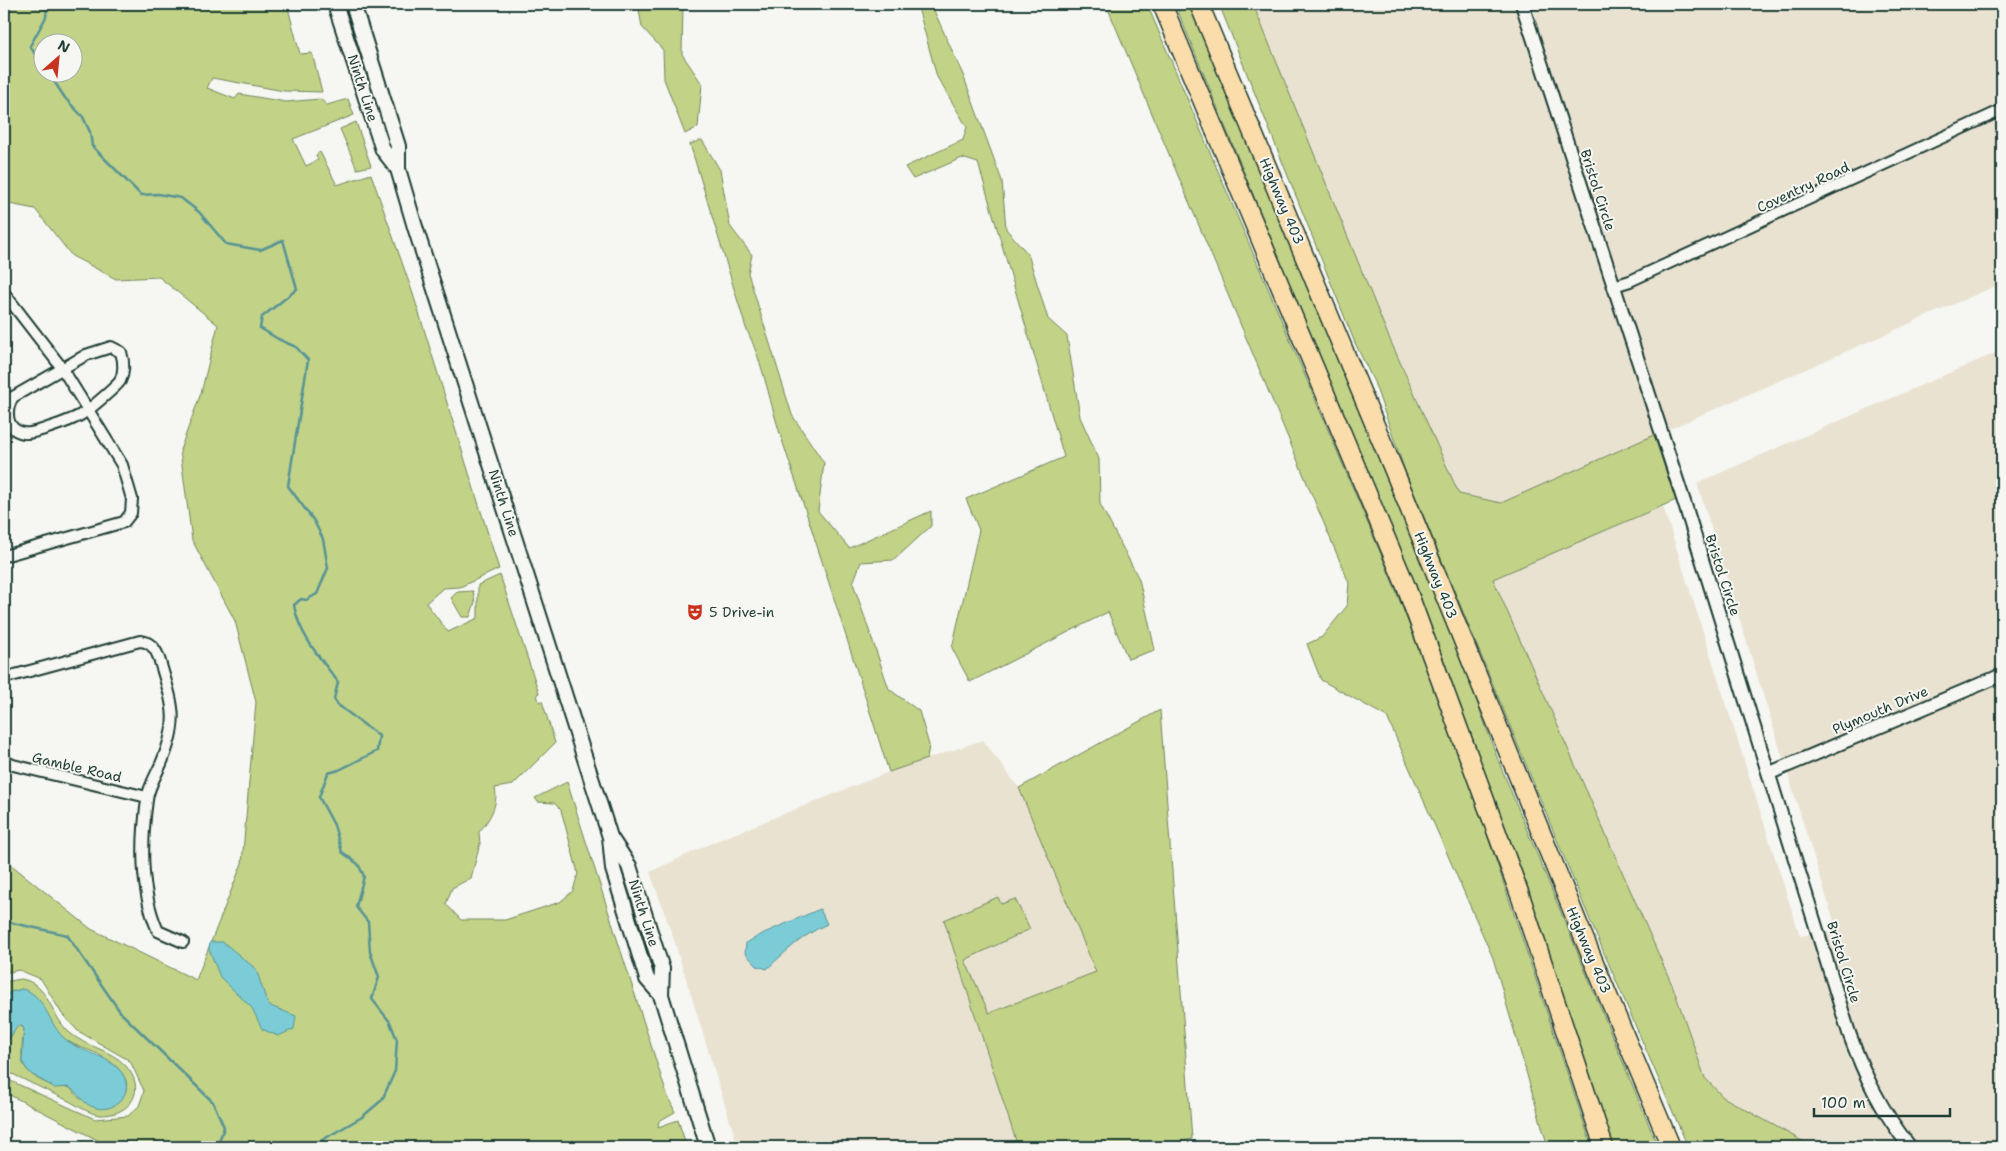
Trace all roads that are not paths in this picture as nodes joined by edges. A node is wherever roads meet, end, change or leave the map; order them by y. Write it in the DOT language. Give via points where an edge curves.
graph roads {
  1 [pos="335,4"];
  2 [pos="353,4"];
  3 [pos="1162,4"];
  4 [pos="1522,4"];
  5 [pos="1201,6"];
  6 [pos="2002,110"];
  7 [pos="398,169"];
  8 [pos="1614,286"];
  9 [pos="4,293"];
  10 [pos="62,368"];
  11 [pos="88,409"];
  12 [pos="4,556"];
  13 [pos="2002,675"];
  14 [pos="4,678"];
  15 [pos="4,758"];
  16 [pos="1770,773"];
  17 [pos="147,798"];
  18 [pos="183,942"];
  19 [pos="708,1147"];
  20 [pos="1604,1147"];
  21 [pos="1671,1147"];
  22 [pos="1910,1147"];
  1 -- 7 [label="main road, Ninth Line" via="383,150"];
  2 -- 7 [label="main road, Ninth Line" via="398,146"];
  3 -- 20 [label="highway" via="1405,584 1520,895"];
  4 -- 8 [label="street, Bristol Circle"];
  5 -- 21 [label="highway, Highway 403"];
  6 -- 8 [label="street, Coventry Road"];
  7 -- 19 [label="main road, Ninth Line" via="610,837 613,869 647,979 661,995"];
  8 -- 16 [label="street, Bristol Circle"];
  9 -- 10 [label="street"];
  10 -- 11 [label="street"];
  10 -- 11 [label="street" via="86,355 112,347 121,352 125,364 119,382"];
  10 -- 11 [label="street" via="13,397 8,405 9,423 25,434"];
  11 -- 12 [label="street" via="122,464 132,499 131,513 124,522"];
  13 -- 16 [label="street, Plymouth Drive"];
  14 -- 17 [label="street" via="140,641 154,647 171,698 174,720 170,742"];
  15 -- 17 [label="street, Gamble Road" via="13,765"];
  16 -- 22 [label="street, Bristol Circle" via="1856,1051 1875,1097"];
  17 -- 18 [label="street" via="143,865 150,912 158,931"];
}
